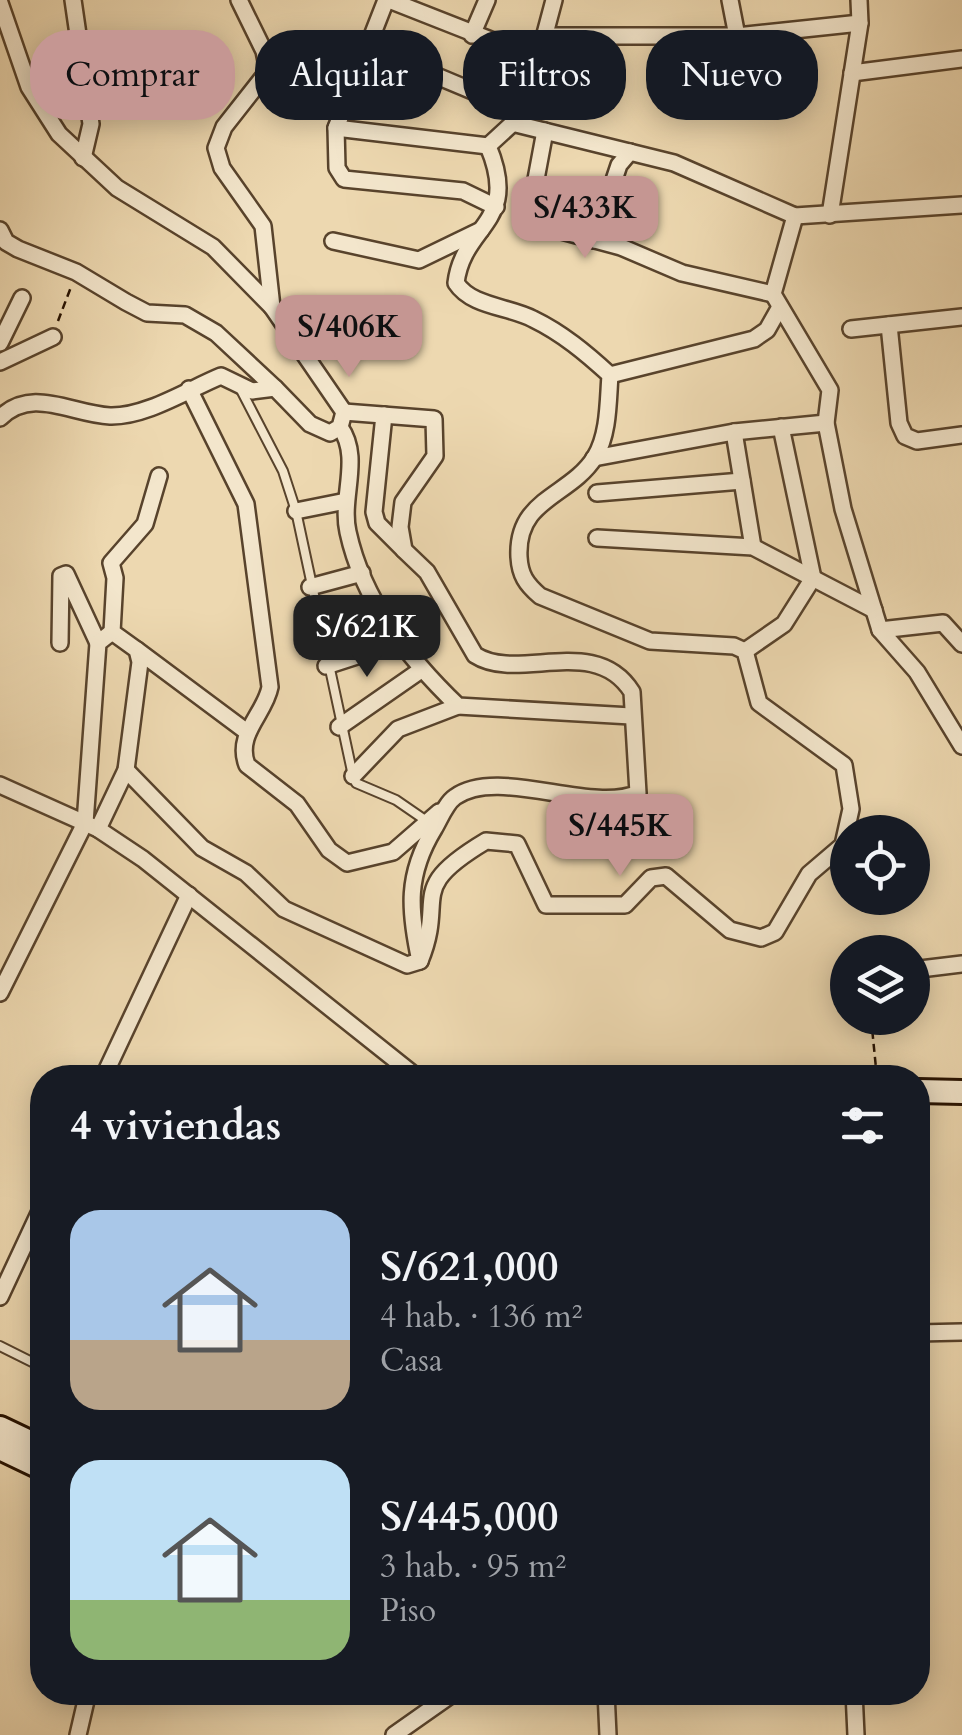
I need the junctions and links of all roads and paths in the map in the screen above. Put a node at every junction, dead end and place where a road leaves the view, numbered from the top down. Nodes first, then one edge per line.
1 (73, 0) edge
2 (239, 0) edge
3 (388, 0) edge
4 (487, 0) edge
5 (554, 0) edge
6 (730, 0) edge
7 (859, 0) edge
8 (0, 2) edge
9 (860, 23) junction
10 (373, 30) edge
11 (474, 30) edge
12 (546, 30) edge
13 (736, 30) edge
14 (794, 30) edge
15 (463, 31) edge
16 (962, 59) edge
17 (852, 73) junction
18 (339, 120) edge
19 (519, 120) edge
20 (525, 120) edge
21 (336, 128) junction
22 (545, 131) junction
23 (488, 146) junction
24 (630, 152) junction
25 (83, 158) junction
26 (962, 205) edge
27 (496, 206) junction
28 (830, 215) junction
29 (795, 216) junction
30 (485, 228) junction
31 (594, 240) junction
32 (2, 241) edge
33 (333, 242) dead end
34 (76, 272) junction
35 (22, 298) dead end
36 (776, 300) junction
37 (272, 306) junction
38 (962, 317) edge
39 (889, 325) junction
40 (852, 330) dead end
41 (53, 337) joint
42 (0, 343) edge
43 (0, 362) edge
44 (610, 374) junction
45 (237, 382) junction
46 (275, 388) junction
47 (189, 390) junction
48 (384, 415) junction
49 (0, 418) edge
50 (342, 420) junction
51 (826, 422) junction
52 (781, 426) junction
53 (734, 432) junction
54 (962, 435) edge
55 (594, 458) junction
56 (159, 476) dead end
57 (742, 481) junction
58 (597, 493) dead end
59 (346, 501) junction
60 (296, 511) junction
61 (597, 538) dead end
62 (753, 547) junction
63 (404, 550) junction
64 (362, 573) junction
65 (813, 578) junction
66 (310, 586) junction
67 (874, 610) junction
68 (880, 630) junction
69 (112, 632) junction
70 (400, 642) junction
71 (60, 643) dead end
72 (98, 643) junction
73 (962, 644) edge
74 (137, 650) junction
75 (745, 650) junction
76 (326, 666) junction
77 (420, 670) junction
78 (458, 706) junction
79 (631, 716) junction
80 (339, 727) junction
81 (247, 732) junction
82 (962, 746) edge
83 (126, 770) junction
84 (353, 776) junction
85 (0, 785) edge
86 (452, 798) junction
87 (428, 822) junction
88 (91, 826) junction
89 (190, 894) junction
90 (420, 961) junction
91 (962, 964) edge
92 (930, 968) edge
93 (0, 993) edge
94 (873, 1035) edge
95 (392, 1062) junction
96 (109, 1065) edge
97 (390, 1065) edge
98 (397, 1065) edge
99 (876, 1065) edge
100 (930, 1091) edge
101 (962, 1092) edge
102 (30, 1233) edge
103 (0, 1297) edge
104 (962, 1332) edge
105 (930, 1333) edge
106 (0, 1346) edge
107 (30, 1360) edge
108 (0, 1428) edge
109 (30, 1442) edge
110 (0, 1448) edge
111 (30, 1462) edge
112 (85, 1705) edge
113 (437, 1705) edge
114 (607, 1705) edge
115 (855, 1705) edge
116 (78, 1735) edge
117 (394, 1735) edge
118 (608, 1735) edge
119 (856, 1735) edge

1 - 25 street
2 - 37 street
3 - 10 street
3 - 15 street
4 - 11 street
5 - 12 street
6 - 13 street
7 - 9 street
8 - 25 street
9 - 14 street
9 - 17 street
16 - 17 street
17 - 28 street
18 - 21 street
19 - 23 street
20 - 22 street
21 - 23 street
21 - 27 street
22 - 24 street
22 - 31 street
23 - 27 street
24 - 29 street
24 - 31 street
25 - 37 street
26 - 28 street
27 - 30 street
28 - 29 street
29 - 36 street
30 - 33 street
30 - 44 street
31 - 36 street
32 - 34 street
34 - 41 path
34 - 46 street
35 - 42 street
36 - 44 street
36 - 51 street
37 - 50 street
38 - 39 street
39 - 40 street
39 - 54 street
41 - 43 street
44 - 55 street
45 - 46 street
45 - 47 street
45 - 60 lane
46 - 50 street
47 - 49 street
47 - 81 street
48 - 50 street
48 - 63 street
48 - 63 street
50 - 59 street
51 - 52 street
51 - 67 street
52 - 53 street
52 - 65 street
53 - 55 street
53 - 57 street
55 - 75 street
56 - 69 street
57 - 58 street
57 - 62 street
59 - 60 street
59 - 64 street
60 - 66 lane
61 - 62 street
62 - 65 street
63 - 79 street
64 - 66 street
64 - 70 street
65 - 67 street
65 - 75 street
66 - 76 lane
67 - 68 street
68 - 73 street
68 - 82 street
69 - 72 street
69 - 74 street
70 - 76 street
70 - 77 street
71 - 72 street
72 - 88 street
74 - 81 street
74 - 83 street
75 - 90 street
76 - 80 lane
77 - 78 street
77 - 80 street
78 - 79 street
78 - 84 street
79 - 86 street
80 - 84 lane
81 - 87 street
83 - 88 street
83 - 90 street
84 - 87 lane
85 - 88 street
86 - 87 street
86 - 90 street
88 - 89 street
88 - 93 street
89 - 95 street
89 - 96 street
91 - 92 street
94 - 99 path
95 - 97 street
95 - 98 street
100 - 101 street
102 - 103 street
104 - 105 street
106 - 107 lane
108 - 109 street
110 - 111 street
112 - 116 street
113 - 117 street
114 - 118 street
115 - 119 street

